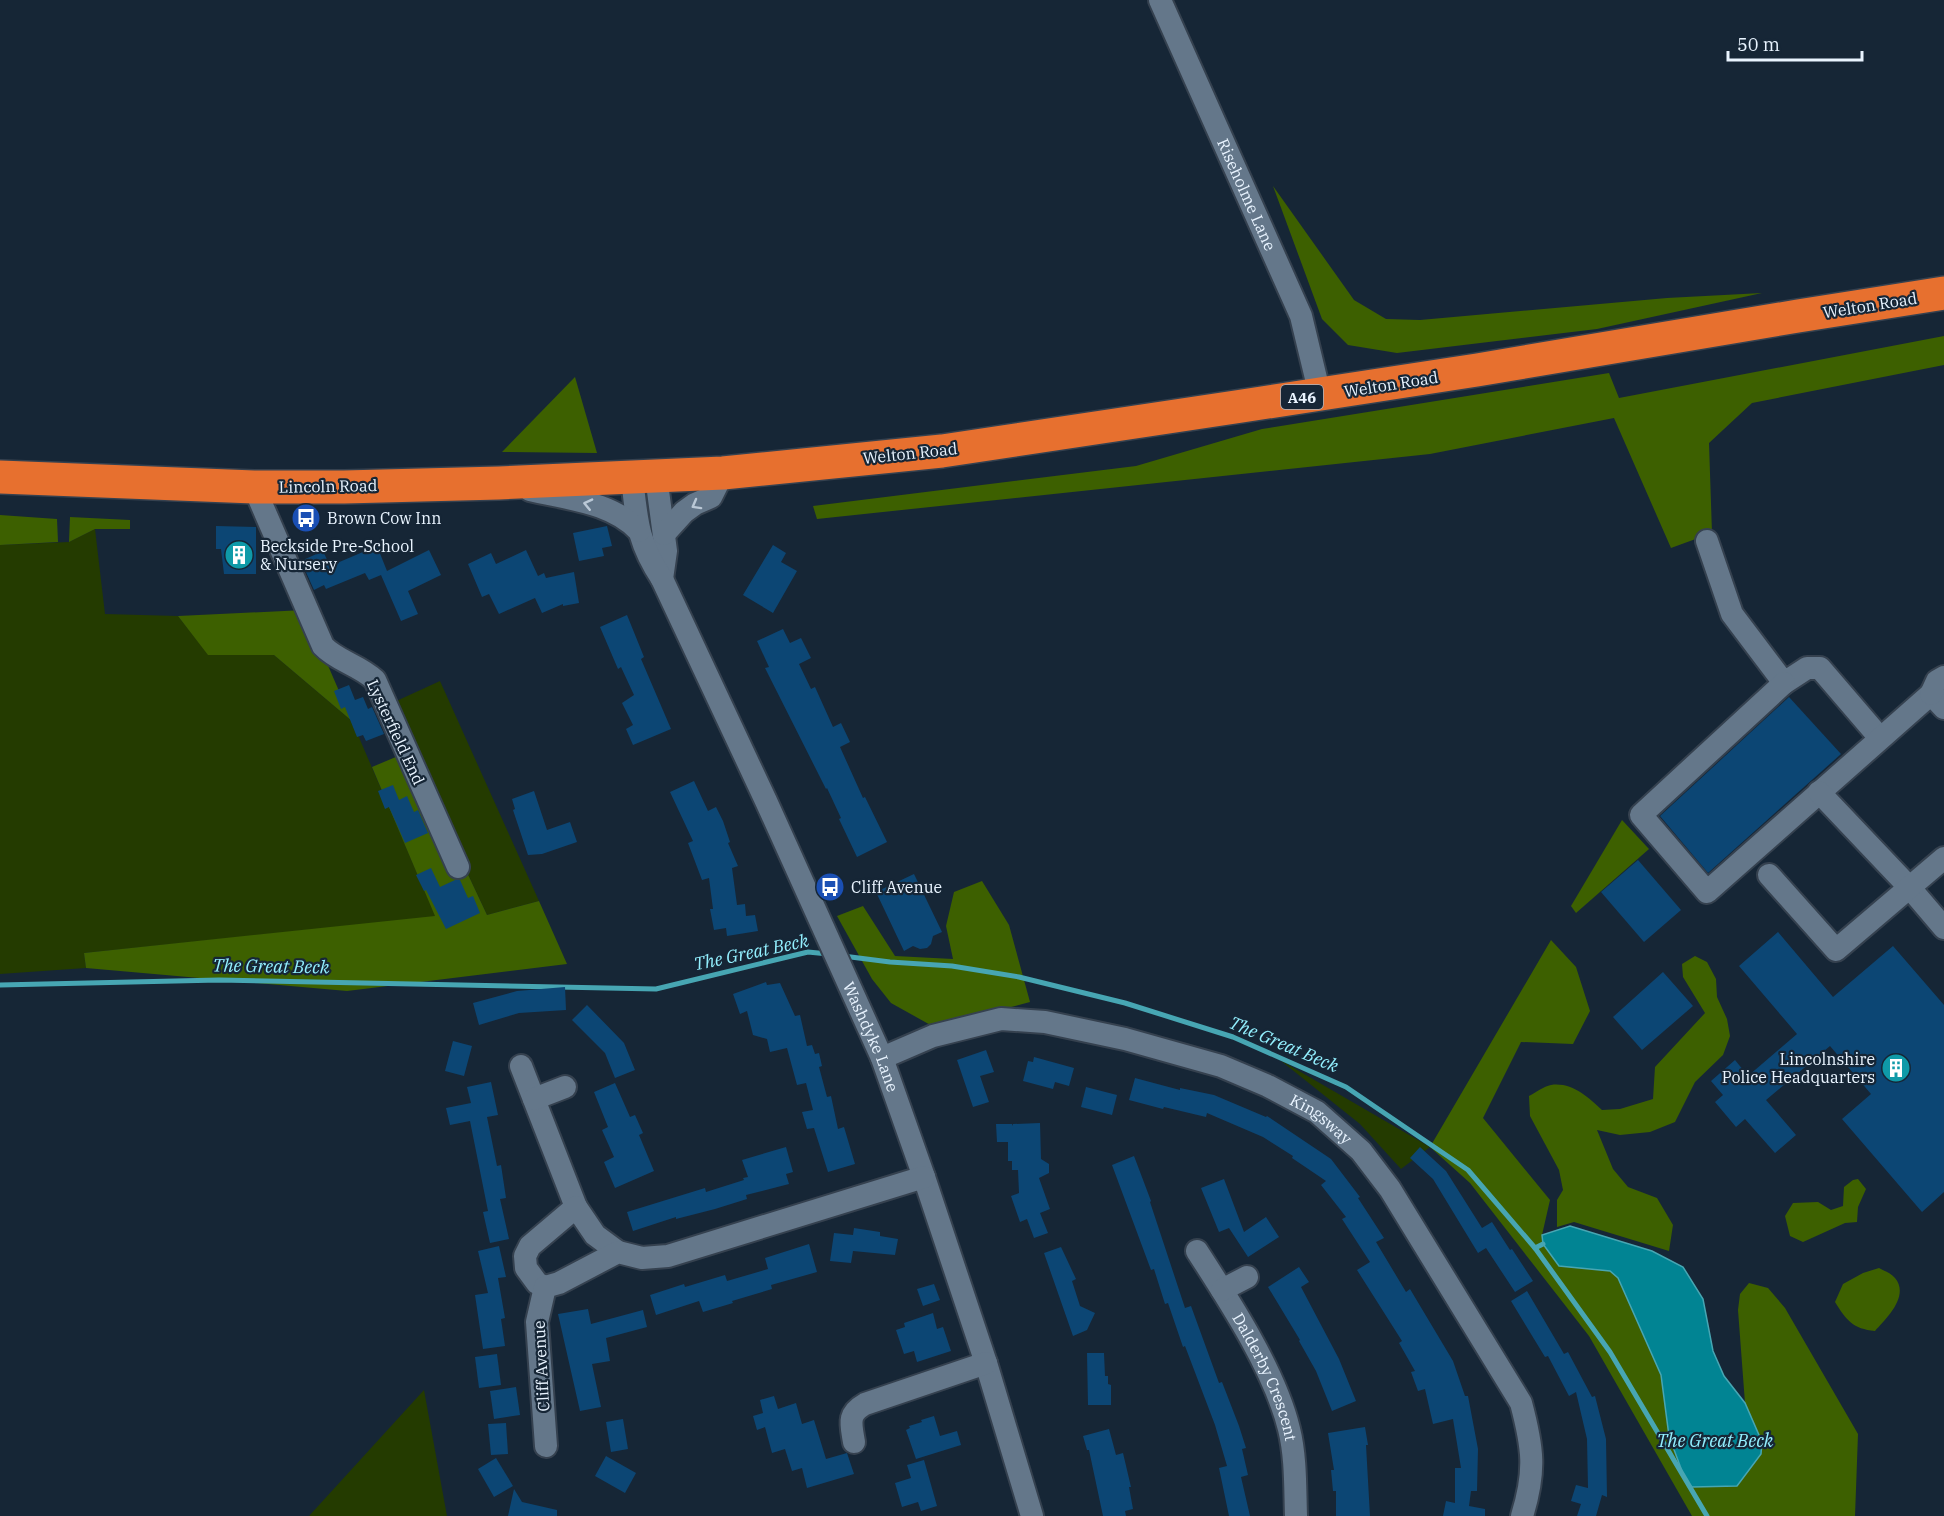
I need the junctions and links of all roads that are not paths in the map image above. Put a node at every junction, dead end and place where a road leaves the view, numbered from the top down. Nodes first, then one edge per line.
1 (1160, 0) edge
2 (1944, 293) edge
3 (1320, 395) junction
4 (723, 473) junction
5 (0, 477) edge
6 (644, 477) junction
7 (499, 483) junction
8 (254, 487) junction
9 (639, 531) junction
10 (664, 534) junction
11 (1707, 541) dead end
12 (662, 579) junction
13 (1784, 683) junction
14 (1940, 693) edge
15 (1880, 738) junction
16 (1819, 792) junction
17 (1944, 858) edge
18 (458, 867) dead end
19 (1769, 875) dead end
20 (1910, 888) junction
21 (1944, 928) edge
22 (882, 1058) junction
23 (521, 1066) dead end
24 (565, 1087) dead end
25 (534, 1099) junction
26 (924, 1177) junction
27 (576, 1207) junction
28 (1197, 1251) dead end
29 (618, 1252) junction
30 (1247, 1276) dead end
31 (544, 1287) junction
32 (1222, 1290) junction
33 (986, 1363) junction
34 (854, 1442) dead end
35 (546, 1446) dead end
36 (1032, 1516) edge
37 (1296, 1516) edge
38 (1522, 1516) edge

1 - 3 street, Riseholme Lane
2 - 3 highway, Welton Road / A46
3 - 4 highway, Welton Road / A46
4 - 6 highway, Welton Road / A46
4 -> 10 street
5 - 8 highway, Lincoln Road / A46
6 - 7 highway, Lincoln Road / A46
6 - 9 street, Washdyke Lane
6 - 10 street
7 - 8 highway, Lincoln Road / A46
9 -> 7 street
8 - 18 street, Lysterfield End
9 - 12 street, Washdyke Lane
10 - 12 street
11 - 13 street
12 - 22 street, Washdyke Lane
13 - 15 street
13 - 16 street
14 - 15 street
15 - 16 street
16 - 20 street
17 - 20 street
19 - 20 street
20 - 21 street
22 - 26 street, Washdyke Lane
22 - 38 street, Kingsway
23 - 25 street
24 - 25 street
25 - 27 street
26 - 29 street
26 - 33 street, Washdyke Lane
27 - 29 street
27 - 31 street
28 - 32 street, Dalderby Crescent
29 - 31 street
30 - 32 street
31 - 35 street, Cliff Avenue
32 - 37 street, Dalderby Crescent
33 - 34 street
33 - 36 street, Washdyke Lane

